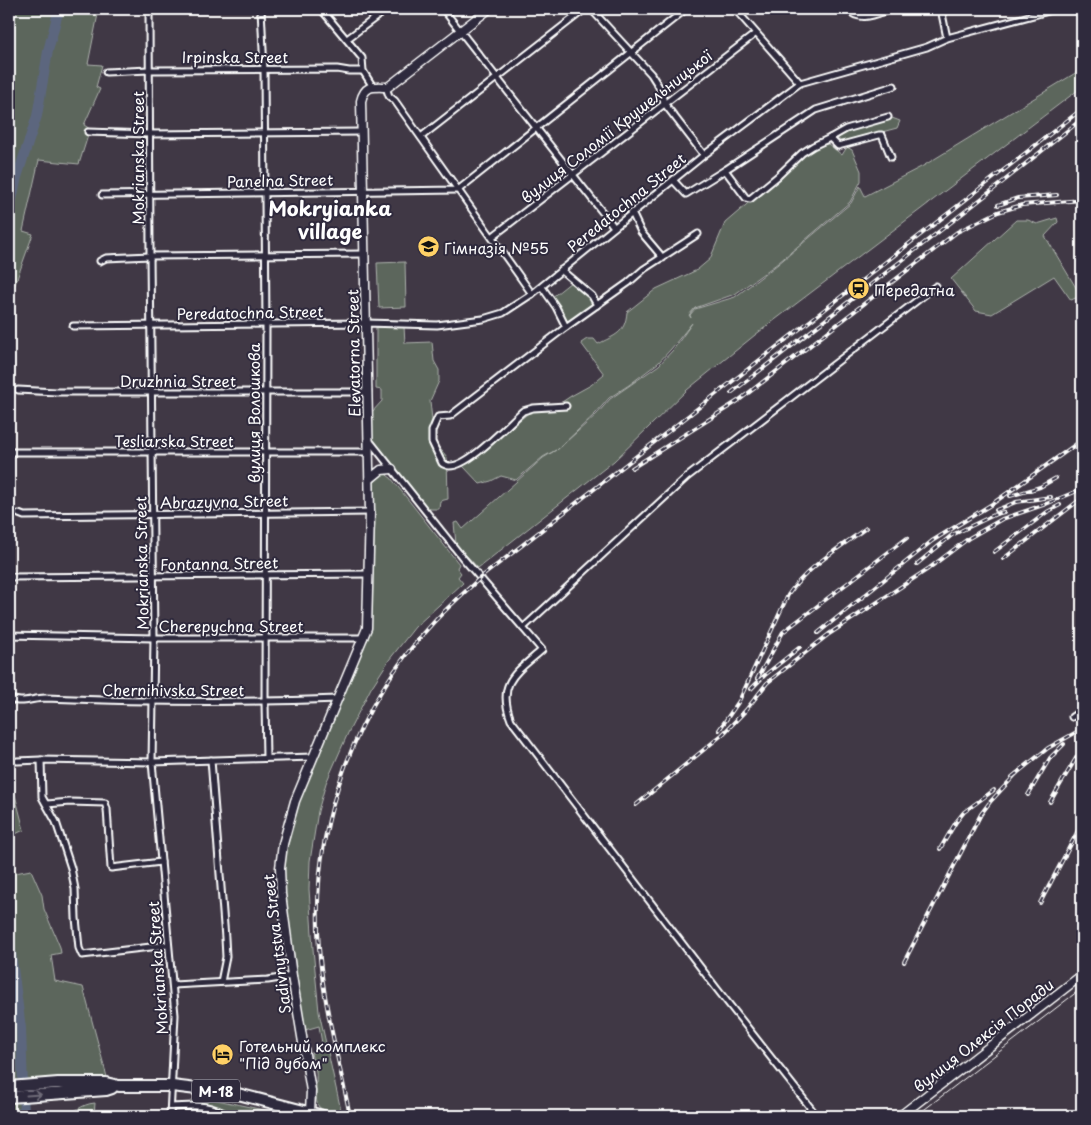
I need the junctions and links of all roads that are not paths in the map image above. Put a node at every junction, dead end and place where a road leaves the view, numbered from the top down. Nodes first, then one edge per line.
1 (149, 9) edge
2 (262, 9) edge
3 (321, 9) edge
4 (388, 9) edge
5 (444, 9) edge
6 (489, 9) edge
7 (585, 9) edge
8 (591, 9) edge
9 (686, 9) edge
10 (735, 9) edge
11 (847, 9) edge
12 (891, 9) edge
13 (941, 9) edge
14 (1056, 9) edge
15 (460, 32) junction
16 (755, 34) junction
17 (948, 38) junction
18 (347, 39) junction
19 (630, 52) junction
20 (149, 70) junction
21 (264, 70) junction
22 (363, 70) junction
23 (106, 72) dead end
24 (497, 78) junction
25 (800, 83) junction
26 (894, 86) dead end
27 (373, 87) junction
28 (386, 87) junction
29 (664, 103) junction
30 (888, 117) dead end
31 (535, 127) junction
32 (88, 132) dead end
33 (263, 132) junction
34 (362, 132) junction
35 (149, 134) junction
36 (421, 137) junction
37 (830, 138) junction
38 (704, 155) junction
39 (890, 157) dead end
40 (725, 170) junction
41 (573, 174) junction
42 (673, 180) junction
43 (458, 190) junction
44 (364, 191) junction
45 (150, 194) junction
46 (264, 194) junction
47 (102, 195) dead end
48 (632, 213) junction
49 (614, 227) junction
50 (698, 234) dead end
51 (492, 237) junction
52 (365, 254) junction
53 (150, 256) junction
54 (264, 256) junction
55 (662, 258) junction
56 (100, 261) dead end
57 (561, 270) junction
58 (542, 286) junction
59 (936, 286) dead end
60 (532, 294) junction
61 (597, 305) junction
62 (366, 324) junction
63 (266, 325) junction
64 (73, 326) dead end
65 (150, 326) junction
66 (566, 327) junction
67 (18, 390) dead end
68 (265, 392) junction
69 (368, 392) junction
70 (152, 393) junction
71 (566, 406) dead end
72 (369, 440) junction
73 (9, 452) edge
74 (265, 452) junction
75 (369, 452) junction
76 (152, 453) junction
77 (392, 469) junction
78 (370, 479) junction
79 (370, 512) junction
80 (19, 514) dead end
81 (265, 514) junction
82 (153, 515) junction
83 (369, 574) junction
84 (265, 575) junction
85 (154, 576) junction
86 (9, 577) edge
87 (523, 628) junction
88 (9, 635) edge
89 (154, 638) junction
90 (266, 638) junction
91 (364, 638) junction
92 (9, 698) edge
93 (338, 699) junction
94 (153, 702) junction
95 (265, 702) junction
96 (1082, 710) edge
97 (1072, 717) dead end
98 (312, 757) junction
99 (266, 758) junction
100 (41, 760) junction
101 (211, 760) junction
102 (17, 761) dead end
103 (152, 762) junction
104 (47, 804) junction
105 (161, 862) junction
106 (168, 944) junction
107 (1082, 975) edge
108 (292, 976) junction
109 (221, 982) junction
110 (172, 985) junction
111 (172, 1086) junction
112 (9, 1087) edge
113 (58, 1088) junction
114 (9, 1097) edge
115 (170, 1107) junction
116 (310, 1112) junction
117 (170, 1116) edge
118 (230, 1116) edge
119 (323, 1116) edge
120 (817, 1116) edge
121 (900, 1116) edge

1 - 20 street, Mokrianska Street
2 - 21 street, вулиця Волошкова
3 - 18 street
4 - 18 street
5 - 15 street
6 - 15 street
7 - 24 street
8 - 19 street
9 - 19 street
10 - 16 street
11 - 12 street
13 - 17 street
14 - 17 street, Peredatochna Street
15 - 24 street
15 - 28 street
16 - 25 street
16 - 29 street, вулиця Соломії Крушельницької
17 - 25 street, Peredatochna Street
18 - 22 street
19 - 29 street
19 - 31 street
20 - 21 street, Irpinska Street
20 - 23 street, Irpinska Street
20 - 35 street, Mokrianska Street
21 - 22 street, Irpinska Street
21 - 33 street, вулиця Волошкова
22 - 27 street
24 - 31 street
24 - 36 street
25 - 38 street, Peredatochna Street
26 - 40 street
27 - 28 street
27 - 34 street, Elevatorna Street
28 - 36 street
29 - 38 street
29 - 41 street, вулиця Соломії Крушельницької
30 - 37 street
31 - 41 street
31 - 43 street
32 - 35 street
33 - 34 street
33 - 35 street
33 - 46 street, вулиця Волошкова
34 - 44 street, Elevatorna Street
35 - 45 street, Mokrianska Street
36 - 43 street
37 - 39 street
37 - 40 street
38 - 42 street, Peredatochna Street
40 - 42 street
41 - 49 street
41 - 51 street, вулиця Соломії Крушельницької
42 - 48 street, Peredatochna Street
43 - 44 street, Panelna Street
43 - 51 street
44 - 46 street, Panelna Street
44 - 52 street, Elevatorna Street
45 - 46 street, Panelna Street
45 - 47 street, Panelna Street
45 - 53 street, Mokrianska Street
46 - 54 street, вулиця Волошкова
48 - 49 street, Peredatochna Street
48 - 55 street
49 - 57 street, Peredatochna Street
50 - 55 street
51 - 60 street
52 - 54 street
52 - 62 street, Elevatorna Street
53 - 54 street
53 - 56 street
53 - 65 street, Mokrianska Street
54 - 63 street, вулиця Волошкова
55 - 61 street
57 - 58 street, Peredatochna Street
57 - 61 street
58 - 60 street, Peredatochna Street
58 - 66 street
59 - 87 street
60 - 62 street, Peredatochna Street
61 - 66 street
62 - 63 street, Peredatochna Street
62 - 69 street, Elevatorna Street
63 - 65 street, Peredatochna Street
63 - 68 street, вулиця Волошкова
64 - 65 street, Peredatochna Street
65 - 70 street, Mokrianska Street
66 - 71 street
67 - 70 street, Druzhnia Street
68 - 69 street, Druzhnia Street
68 - 70 street, Druzhnia Street
68 - 74 street, вулиця Волошкова
69 - 72 street, Elevatorna Street
70 - 76 street, Mokrianska Street
72 - 75 street, Elevatorna Street
72 - 77 street
73 - 76 street, Tesliarska Street
74 - 75 street, Tesliarska Street
74 - 76 street, Tesliarska Street
74 - 81 street, вулиця Волошкова
75 - 78 street, Elevatorna Street
76 - 82 street, Mokrianska Street
77 - 78 street
77 - 87 street
78 - 79 street, Elevatorna Street
79 - 81 street, Abrazyvna Street
79 - 83 street, Elevatorna Street
80 - 82 street, Abrazyvna Street
81 - 82 street, Abrazyvna Street
81 - 84 street, вулиця Волошкова
82 - 85 street, Mokrianska Street
83 - 84 street, Fontanna Street
83 - 91 street, Elevatorna Street
84 - 85 street, Fontanna Street
84 - 90 street, вулиця Волошкова
85 - 86 street, Fontanna Street
85 - 89 street, Mokrianska Street
87 - 120 street
88 - 89 street, Cherepychna Street
89 - 90 street, Cherepychna Street
89 - 94 street, Mokrianska Street
90 - 91 street, Cherepychna Street
90 - 95 street, вулиця Волошкова
91 - 93 street, Sadivnytstva Street
92 - 94 street, Chernihivska Street
93 - 95 street, Chernihivska Street
93 - 98 street, Sadivnytstva Street
94 - 95 street, Chernihivska Street
94 - 103 street, Mokrianska Street
95 - 99 street, вулиця Волошкова
96 - 97 street
98 - 99 street
98 - 108 street, Sadivnytstva Street
99 - 101 street
100 - 102 street
100 - 103 street
100 - 104 street
101 - 103 street
101 - 109 street
103 - 105 street, Mokrianska Street
104 - 105 street
104 - 106 street
105 - 106 street, Mokrianska Street
106 - 110 street, Mokrianska Street
107 - 121 street, вулиця Олексія Поради
108 - 109 street
108 - 116 street, Sadivnytstva Street
109 - 110 street
110 - 111 street, Mokrianska Street
111 - 113 highway, М-18
111 - 115 street, Mokrianska Street
111 - 116 highway, М-18
112 - 113 highway, М-18
114 -> 113 highway, М-18
115 - 117 street, Mokrianska Street
115 - 118 street
116 - 119 highway, М-18

